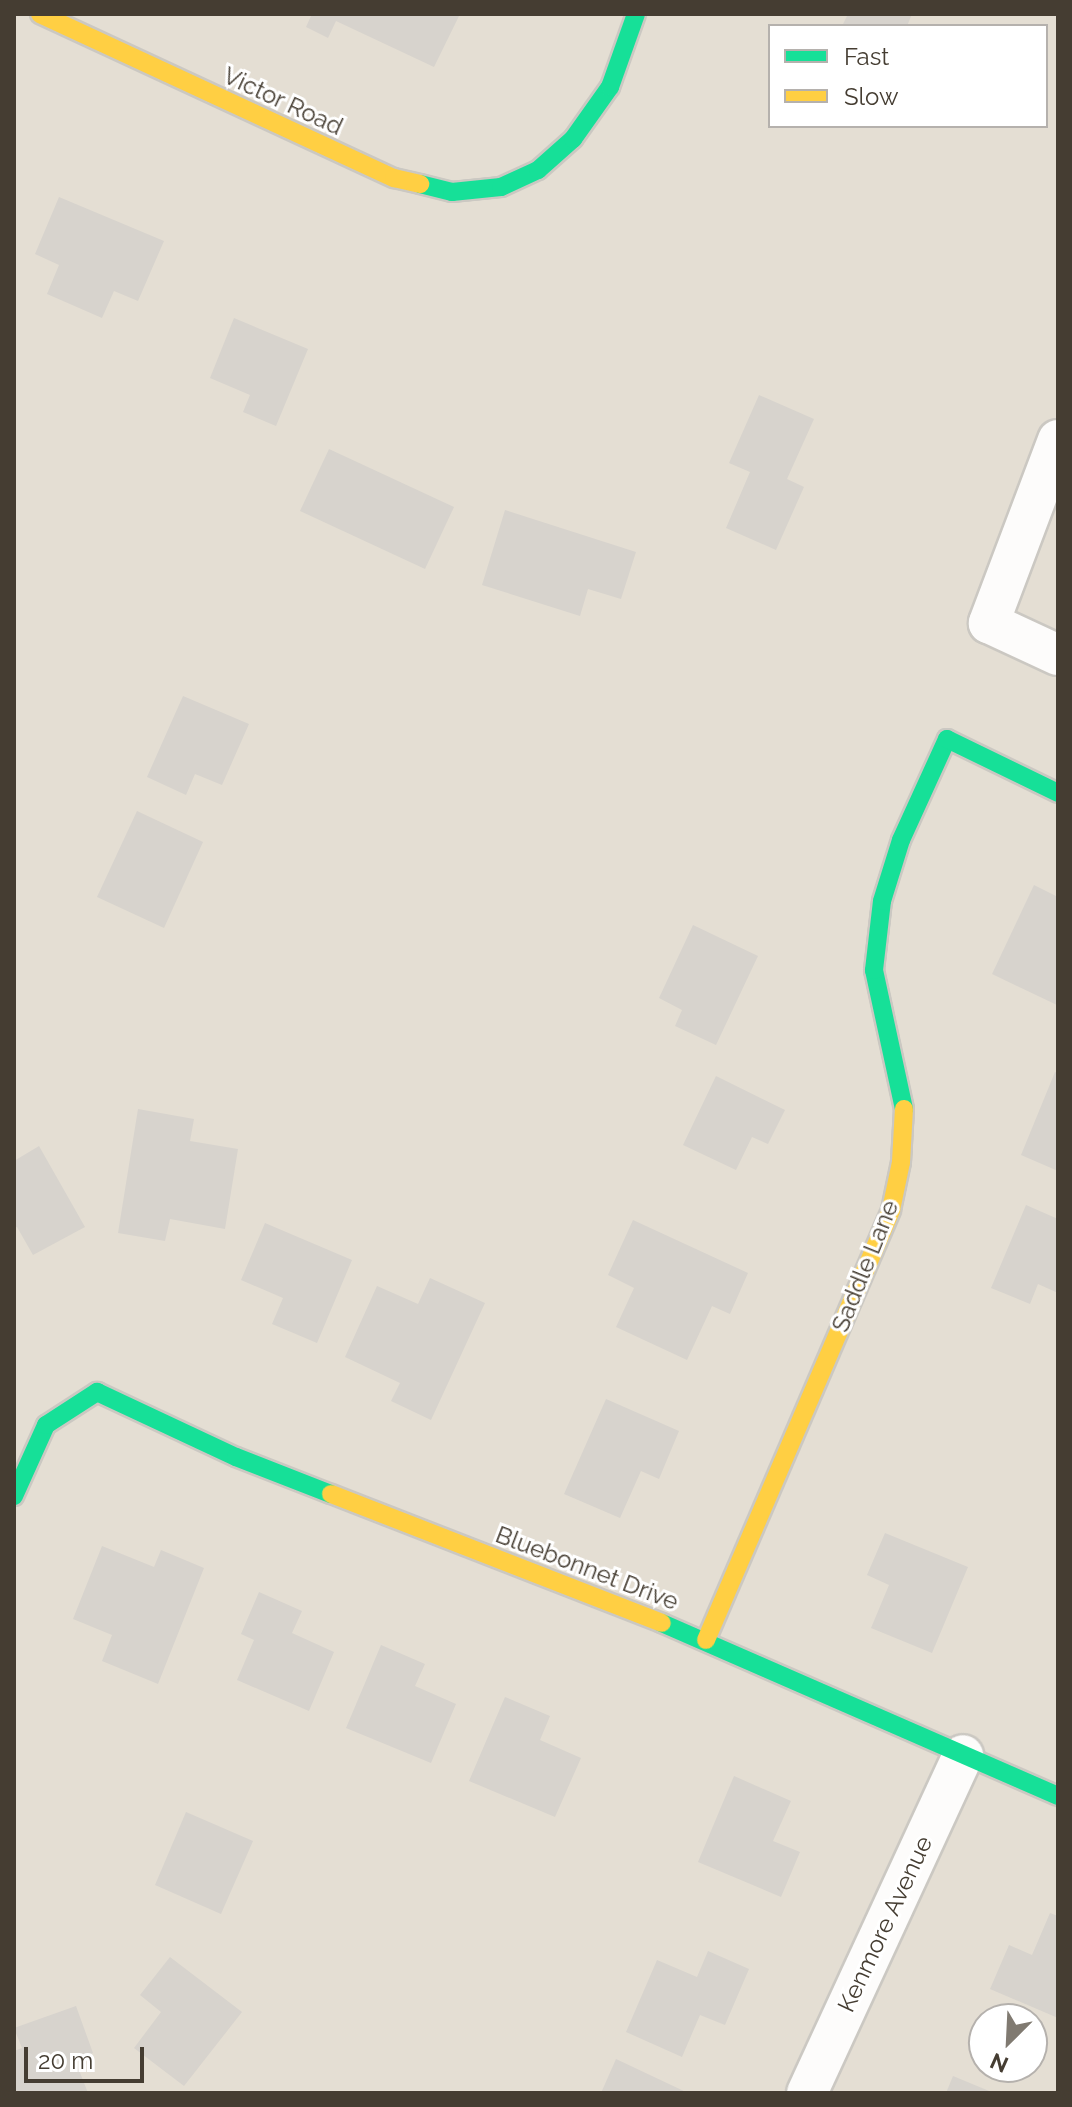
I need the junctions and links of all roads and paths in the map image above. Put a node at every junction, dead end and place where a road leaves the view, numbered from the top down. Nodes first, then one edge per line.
1 (40, 14) edge
2 (636, 14) edge
3 (1058, 440) edge
4 (1058, 655) edge
5 (1058, 793) edge
6 (14, 1496) edge
7 (706, 1640) junction
8 (963, 1755) junction
9 (1058, 1796) edge
10 (807, 2093) edge

1 - 2 street, Victor Road
3 - 4 street
5 - 7 street, Saddle Lane
6 - 7 street, Bluebonnet Drive
7 - 8 street, Bluebonnet Drive
8 - 9 street, Bluebonnet Drive
8 - 10 street, Kenmore Avenue

